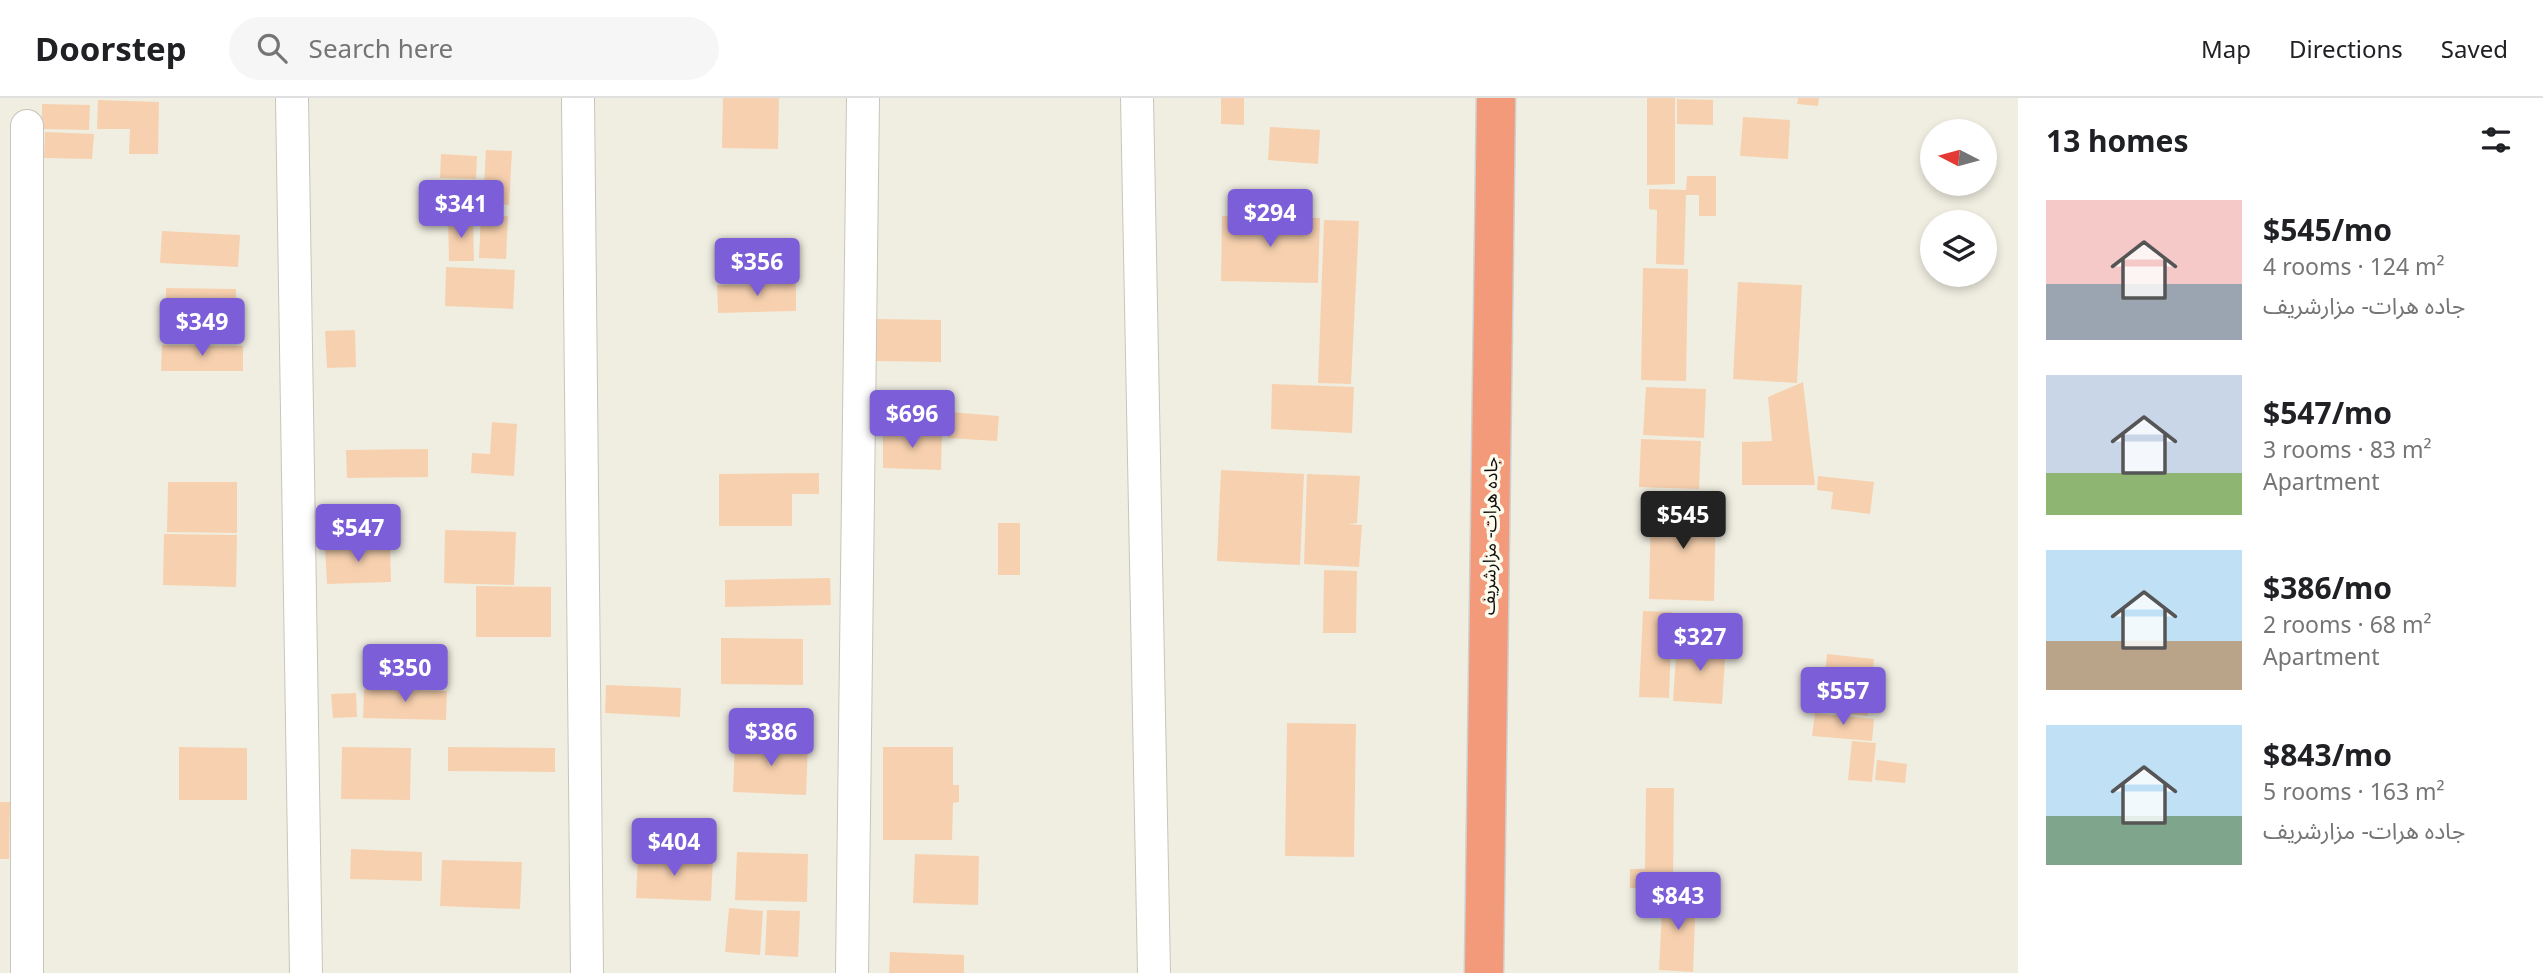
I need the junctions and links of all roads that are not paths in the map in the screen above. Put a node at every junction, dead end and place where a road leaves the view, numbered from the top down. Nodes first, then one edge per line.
1 (292, 98) edge
2 (578, 98) edge
3 (863, 98) edge
4 (1137, 98) edge
5 (1496, 98) edge
6 (27, 126) dead end
7 (14, 780) edge
8 (27, 973) edge
9 (306, 973) edge
10 (587, 973) edge
11 (852, 973) edge
12 (1154, 973) edge
13 (1484, 973) edge

1 - 9 street
2 - 10 street
3 - 11 street
4 - 12 street
5 - 13 highway, جاده هرات- مزارشریف
6 - 7 street
7 - 8 street

